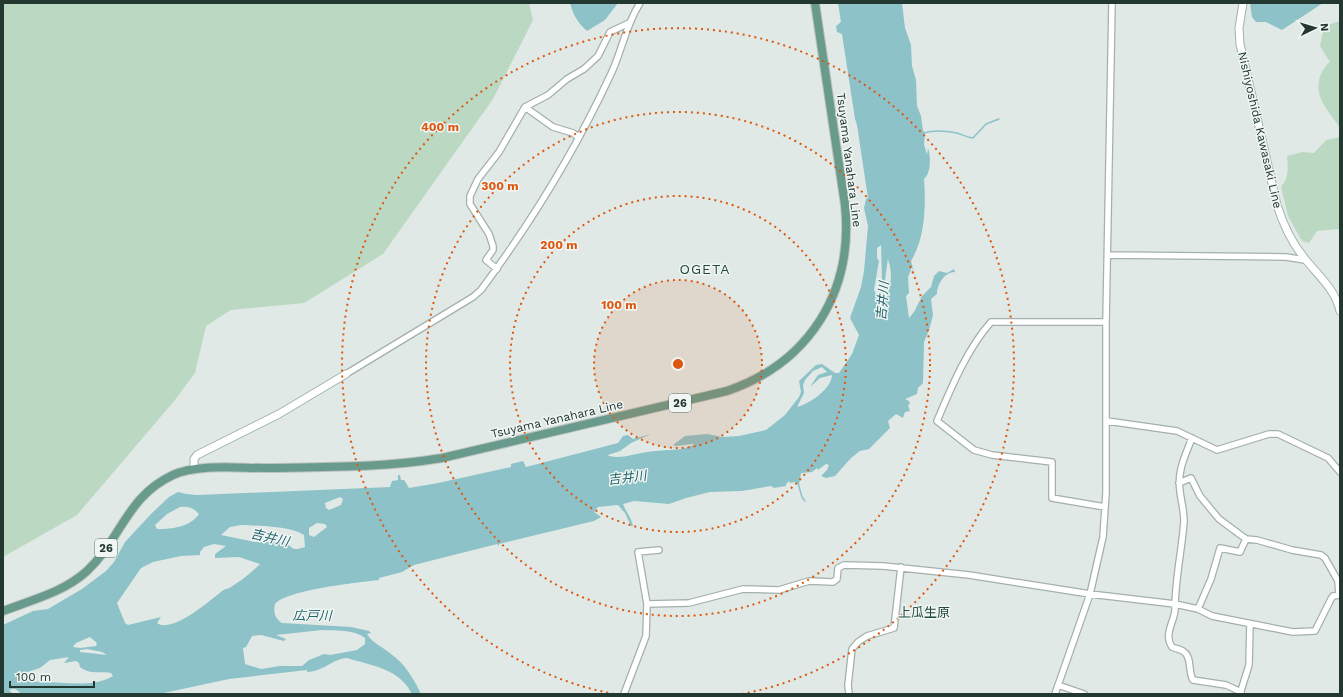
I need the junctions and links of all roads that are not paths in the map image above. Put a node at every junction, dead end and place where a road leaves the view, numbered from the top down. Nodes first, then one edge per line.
1 (640, 3) edge
2 (815, 3) edge
3 (1112, 3) edge
4 (1243, 3) edge
5 (629, 23) junction
6 (525, 107) junction
7 (578, 137) junction
8 (1108, 255) junction
9 (1305, 260) junction
10 (497, 269) junction
11 (1340, 311) edge
12 (1106, 322) junction
13 (346, 374) joint
14 (1106, 421) junction
15 (1192, 438) junction
16 (194, 470) junction
17 (1340, 472) edge
18 (1179, 483) junction
19 (1106, 508) junction
20 (1246, 539) junction
21 (659, 550) dead end
22 (901, 568) junction
23 (1090, 594) junction
24 (1340, 595) edge
25 (646, 604) junction
26 (1175, 604) junction
27 (1198, 609) junction
28 (3, 611) edge
29 (1250, 624) junction
30 (1058, 685) junction
31 (1240, 693) edge
32 (624, 694) edge
33 (849, 694) edge
34 (1055, 694) edge
35 (1084, 694) edge

1 - 5 street
2 - 16 main road, Tsuyama Yanahara Line / 26
3 - 8 street
4 - 9 main road, Nishiyoshida Kawasaki Line
5 - 6 street
5 - 7 street
6 - 7 street
6 - 10 street
7 - 10 street
8 - 9 street
8 - 12 street
9 - 11 main road, Nishiyoshida Kawasaki Line
10 - 13 street
12 - 14 street
12 - 19 street
13 - 16 main road
14 - 15 street
14 - 19 street
15 - 17 street
15 - 18 street
16 - 28 main road, Tsuyama Yanahara Line / 26
18 - 20 street
18 - 26 street
19 - 23 street
20 - 24 street
20 - 27 street
21 - 25 street
22 - 23 street
22 - 25 street
22 - 33 street
23 - 26 street
23 - 30 street
24 - 29 street
25 - 32 street
26 - 27 street
26 - 31 street
27 - 29 street
29 - 31 street
30 - 34 street
30 - 35 street

